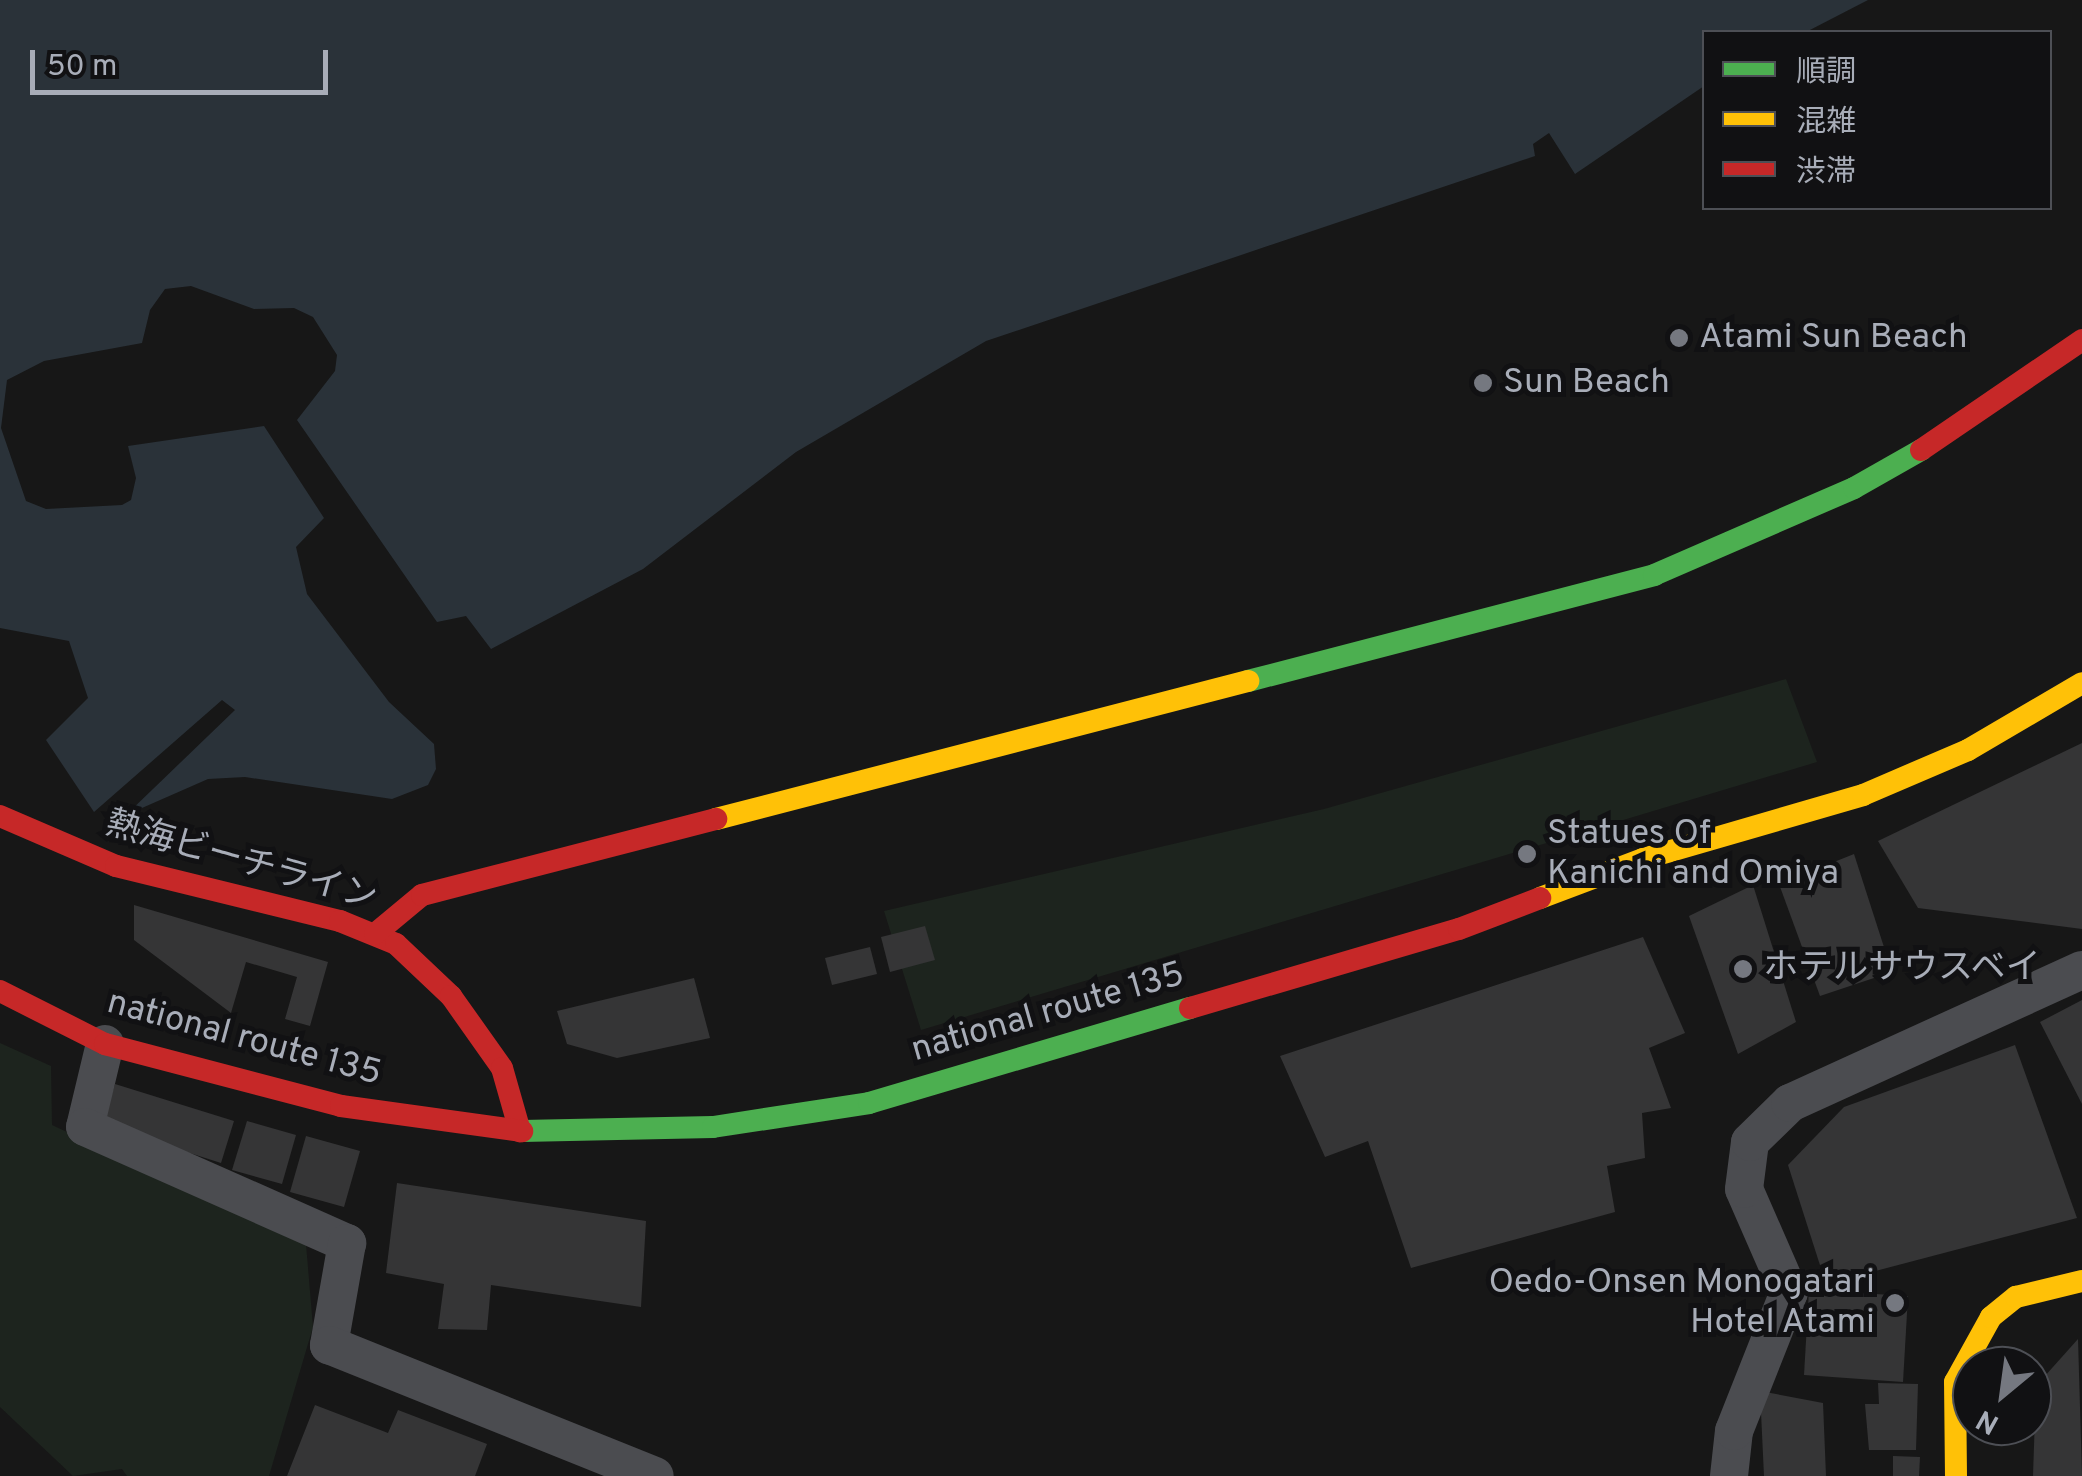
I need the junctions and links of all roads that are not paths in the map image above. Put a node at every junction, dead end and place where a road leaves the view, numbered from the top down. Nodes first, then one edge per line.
1 (2082, 340) edge
2 (2082, 683) edge
3 (0, 816) edge
4 (375, 934) junction
5 (2082, 970) edge
6 (0, 991) edge
7 (105, 1044) junction
8 (520, 1131) junction
9 (2082, 1281) edge
10 (655, 1476) edge
11 (1729, 1476) edge
12 (1956, 1476) edge

1 - 4 main road
2 - 8 main road, national route 135
3 - 4 main road, 熱海ビーチライン
4 - 8 main road, 熱海ビーチライン
5 - 11 street
6 - 7 main road, national route 135
7 - 8 main road, national route 135
7 - 10 street
9 - 12 main road

